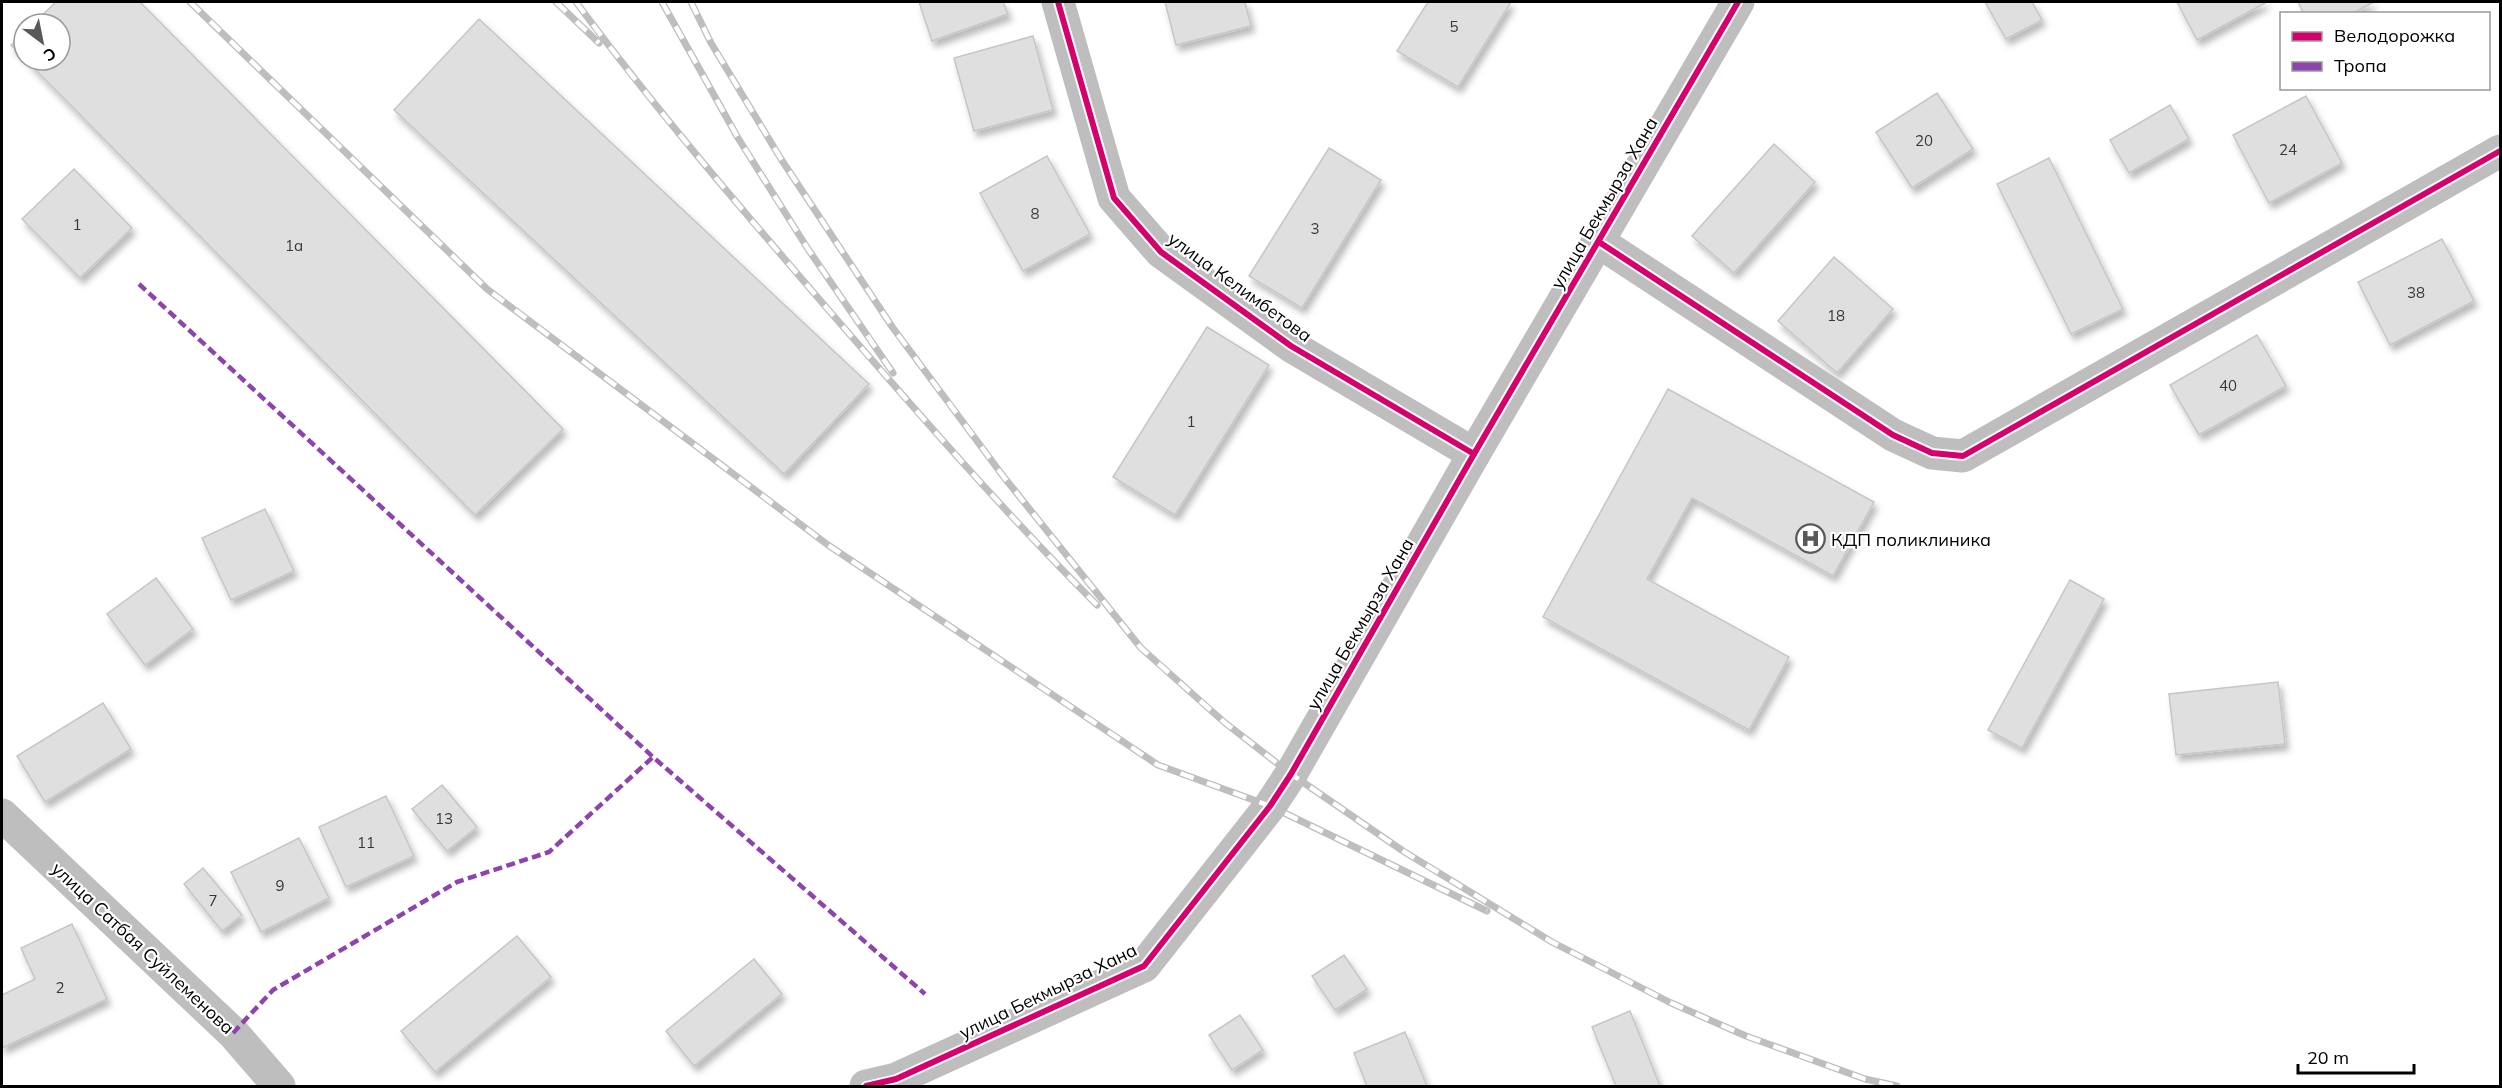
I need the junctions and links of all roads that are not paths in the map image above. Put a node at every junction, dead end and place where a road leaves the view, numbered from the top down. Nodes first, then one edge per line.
1 (1058, 2) edge
2 (1761, 2) edge
3 (1734, 9) edge
4 (2500, 151) edge
5 (1599, 243) junction
6 (1474, 454) junction
7 (2, 814) edge
8 (279, 1086) edge
9 (866, 1086) edge

1 - 6 street, улица Келимбетова
2 - 3 street
3 - 5 street, улица Бекмырза Хана
4 - 5 street
5 - 6 street, улица Бекмырза Хана
6 - 9 street, улица Бекмырза Хана
7 - 8 street, улица Сатбая Суйлеменова

